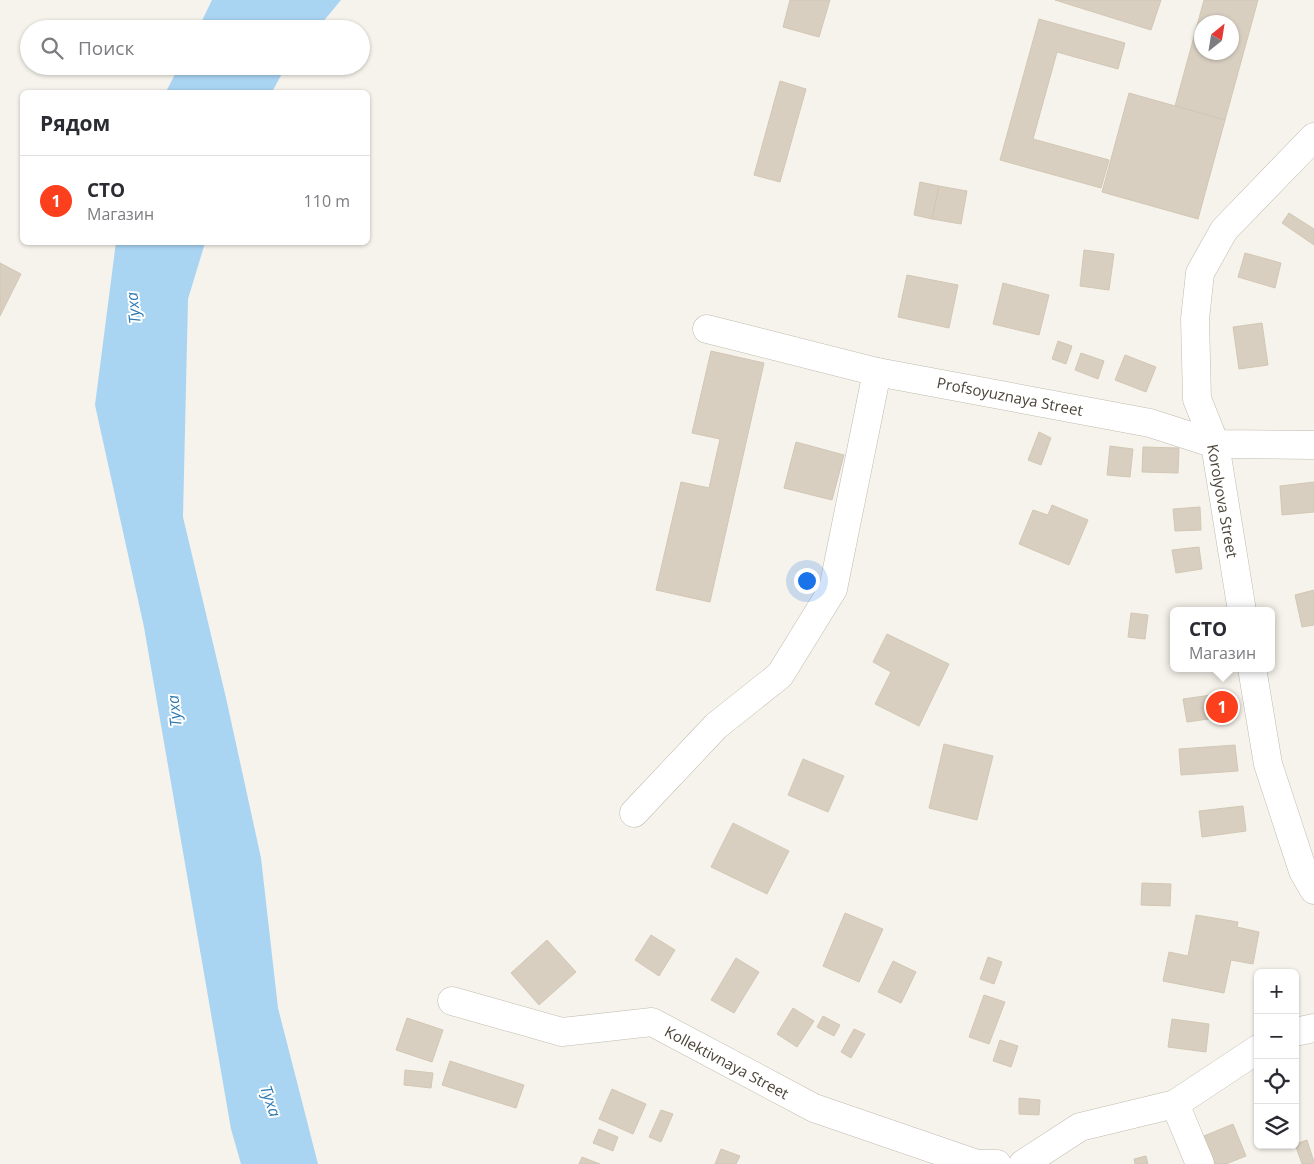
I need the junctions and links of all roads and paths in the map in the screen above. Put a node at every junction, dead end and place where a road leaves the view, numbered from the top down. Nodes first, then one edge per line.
1 (1314, 137) edge
2 (707, 329) dead end
3 (878, 372) junction
4 (1214, 444) junction
5 (1314, 445) edge
6 (1241, 607) edge
7 (1253, 672) edge
8 (634, 813) dead end
9 (1314, 890) edge
10 (452, 1001) dead end
11 (1314, 1028) edge
12 (1299, 1031) edge
13 (1254, 1052) edge
14 (1175, 1104) junction
15 (997, 1164) edge
16 (1023, 1164) edge
17 (1200, 1164) edge

1 - 4 street, Korolyova Street
2 - 3 street, Profsoyuznaya Street
3 - 4 street, Profsoyuznaya Street
3 - 8 street
4 - 5 street, Profsoyuznaya Street
4 - 6 street, Korolyova Street
7 - 9 street
10 - 15 street, Kollektivnaya Street
11 - 12 street
13 - 14 street
14 - 16 street
14 - 17 street

